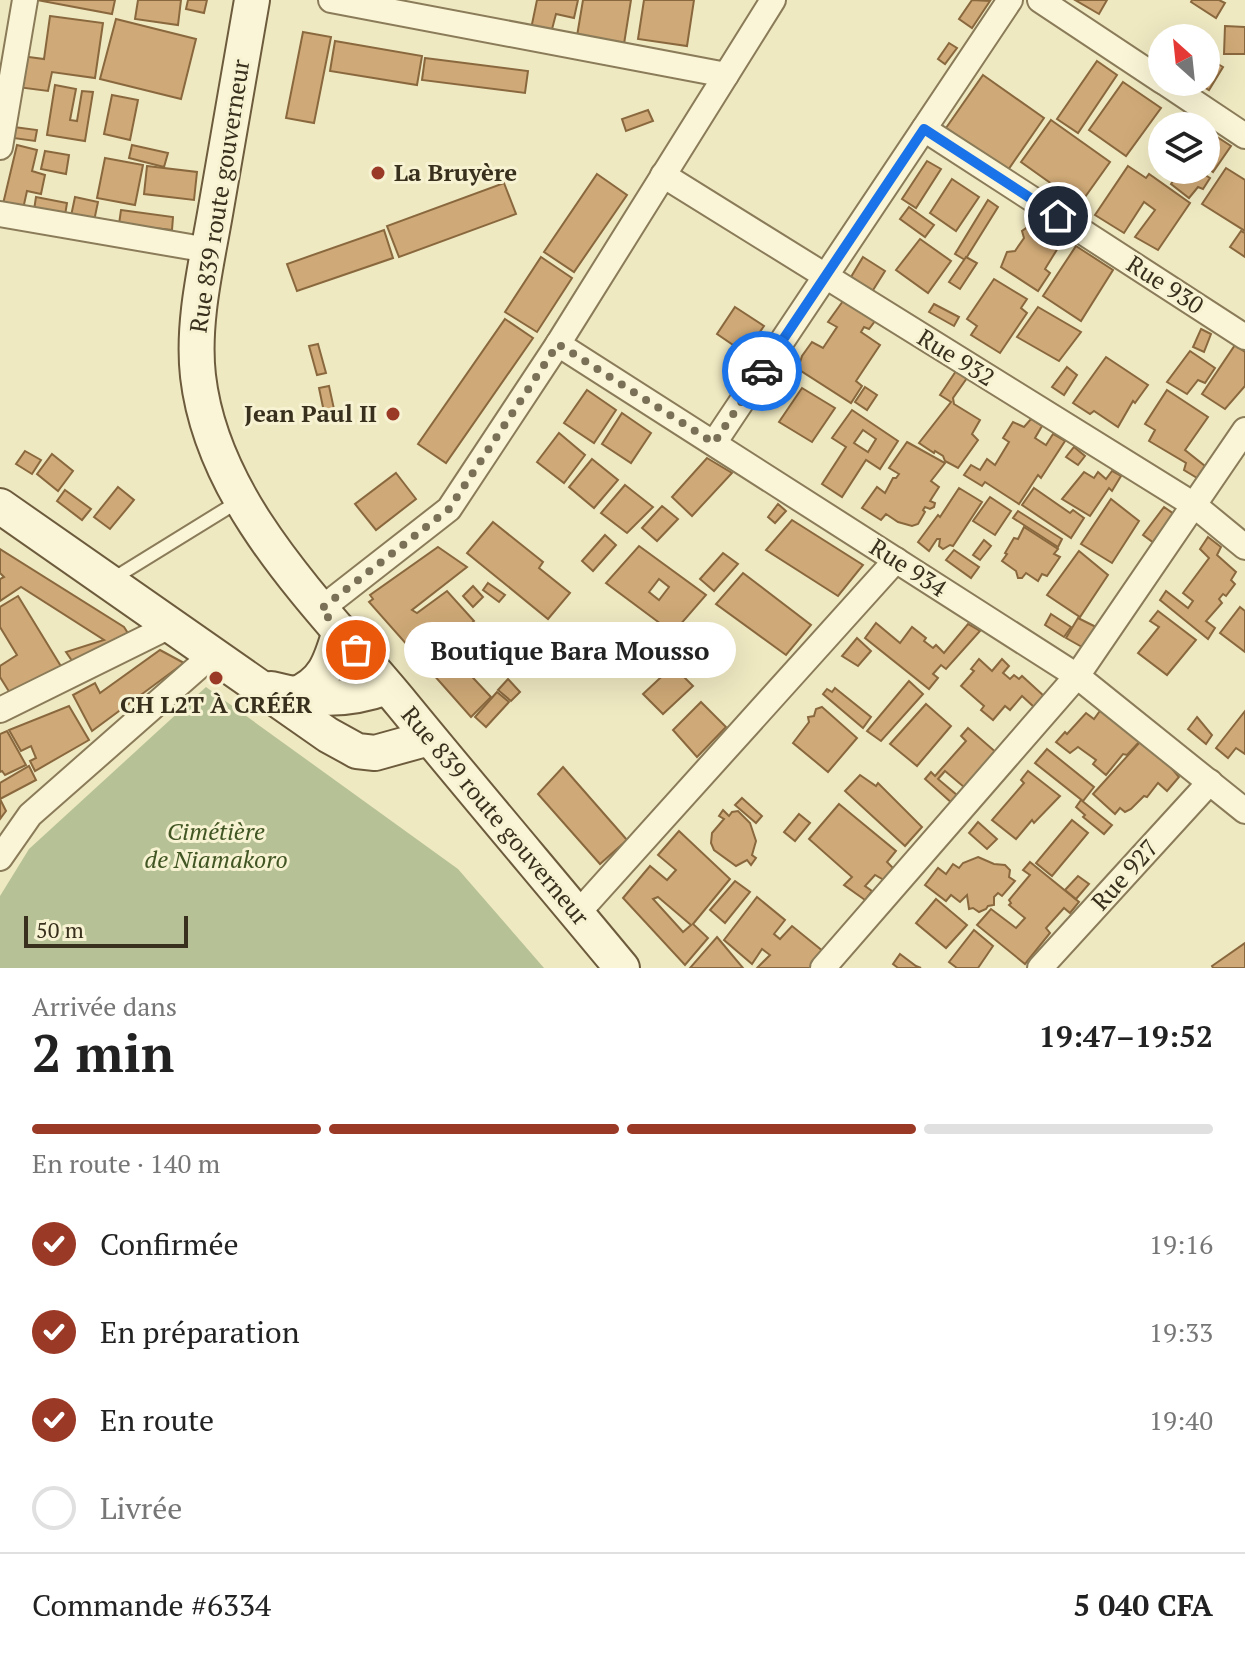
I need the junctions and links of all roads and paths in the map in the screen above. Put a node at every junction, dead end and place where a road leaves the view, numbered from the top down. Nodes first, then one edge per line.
1 (25, 0) edge
2 (252, 0) edge
3 (331, 0) edge
4 (773, 0) edge
5 (1010, 0) edge
6 (1040, 0) edge
7 (1148, 71) edge
8 (726, 75) junction
9 (1185, 96) edge
10 (924, 129) junction
11 (1245, 136) edge
12 (0, 147) edge
13 (663, 175) junction
14 (0, 214) edge
15 (208, 250) junction
16 (825, 276) junction
17 (1245, 337) edge
18 (558, 344) junction
19 (1245, 430) edge
20 (714, 443) junction
21 (241, 500) junction
22 (1194, 505) junction
23 (5, 515) edge
24 (1245, 547) edge
25 (896, 560) junction
26 (109, 581) junction
27 (331, 620) junction
28 (172, 625) junction
29 (219, 658) junction
30 (1077, 676) junction
31 (294, 695) junction
32 (394, 696) junction
33 (0, 710) edge
34 (328, 735) junction
35 (429, 738) junction
36 (1210, 782) junction
37 (1245, 811) edge
38 (0, 858) edge
39 (577, 914) junction
40 (622, 968) edge
41 (823, 968) edge
42 (1040, 968) edge

1 - 12 street
2 - 15 street, Rue 839 route gouverneur
3 - 8 street
4 - 8 street
5 - 10 street
6 - 7 street
8 - 13 street
9 - 11 street
10 - 16 street
10 - 17 street, Rue 930
13 - 16 street, Rue 932
13 - 18 street
14 - 15 street
15 - 21 street, Rue 839 route gouverneur
16 - 20 street
16 - 22 street, Rue 932
18 - 20 street, Rue 934
18 - 27 street
19 - 22 street
20 - 25 street, Rue 934
21 - 26 lane
21 - 27 street, Rue 839 route gouverneur
22 - 24 street, Rue 932
22 - 30 street
23 - 26 street
25 - 30 street, Rue 934
25 - 39 street
26 - 28 street
27 - 31 street
27 - 32 street, Rue 839 route gouverneur
28 - 29 street
28 - 33 street
29 - 31 street
29 - 34 street
29 - 38 street
30 - 36 street, Rue 934
30 - 41 street
31 - 32 street
32 - 34 street
32 - 35 street, Rue 839 route gouverneur
34 - 35 street
35 - 39 street, Rue 839 route gouverneur
36 - 37 street, Rue 934
36 - 42 street, Rue 927
39 - 40 street, Rue 839 route gouverneur

